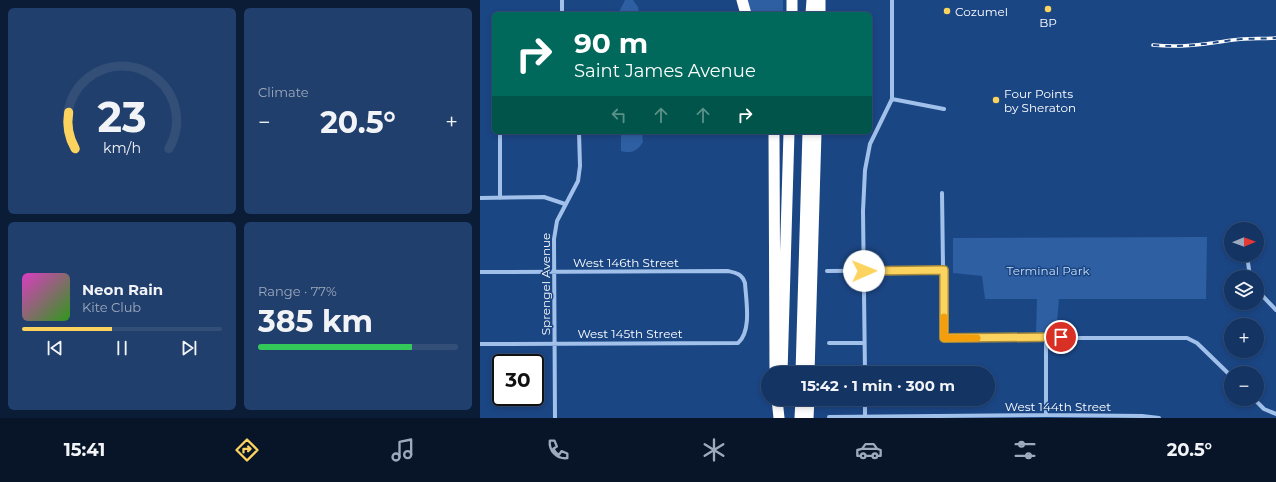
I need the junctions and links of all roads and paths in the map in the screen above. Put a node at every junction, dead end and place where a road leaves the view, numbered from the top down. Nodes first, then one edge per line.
1 (562, 0) edge
2 (742, 0) edge
3 (792, 0) edge
4 (812, 0) edge
5 (820, 0) edge
6 (892, 0) edge
7 (562, 12) edge
8 (745, 12) edge
9 (792, 12) edge
10 (812, 12) edge
11 (820, 12) edge
12 (892, 99) junction
13 (944, 109) dead end
14 (500, 134) edge
15 (579, 134) edge
16 (774, 134) edge
17 (788, 134) edge
18 (808, 134) edge
19 (816, 134) edge
20 (942, 193) dead end
21 (480, 198) edge
22 (500, 198) junction
23 (564, 204) junction
24 (944, 270) junction
25 (827, 271) dead end
26 (864, 271) junction
27 (480, 272) edge
28 (554, 272) junction
29 (1264, 297) edge
30 (746, 304) joint
31 (1276, 310) edge
32 (1046, 337) junction
33 (829, 343) dead end
34 (864, 343) junction
35 (480, 344) edge
36 (555, 344) junction
37 (775, 366) edge
38 (782, 366) edge
39 (801, 366) edge
40 (809, 366) edge
41 (865, 366) edge
42 (1224, 369) edge
43 (778, 406) edge
44 (781, 406) edge
45 (801, 406) edge
46 (809, 406) edge
47 (865, 406) edge
48 (1261, 406) edge
49 (1276, 414) edge
50 (1046, 415) junction
51 (829, 417) dead end
52 (865, 417) edge
53 (555, 418) edge
54 (780, 418) edge
55 (800, 418) edge
56 (808, 418) edge
57 (1159, 418) edge

1 - 7 street
2 - 8 highway
3 - 9 highway
4 - 10 highway
5 - 11 highway
6 - 12 street
12 - 13 street
12 - 26 street
14 - 22 street
15 - 23 street, Sprengel Avenue
16 - 37 highway
17 - 38 highway
18 - 39 highway
19 - 40 highway
20 - 24 street
21 - 22 street
22 - 23 street
23 - 28 street, Sprengel Avenue
24 - 26 street
24 - 32 street
25 - 26 street
26 - 34 street
27 - 28 street, West 146th Street
28 - 30 street, West 146th Street
28 - 36 street, Sprengel Avenue
29 - 31 street
30 - 36 street, West 145th Street
32 - 42 street
32 - 50 street
33 - 34 street
34 - 41 street
35 - 36 street, West 145th Street
36 - 53 street, Sprengel Avenue
43 - 54 highway
44 - 54 highway
45 - 55 highway
46 - 56 highway
47 - 52 street
48 - 49 street
50 - 52 street, West 144th Street
50 - 57 street, West 144th Street
51 - 52 street, West 144th Street

